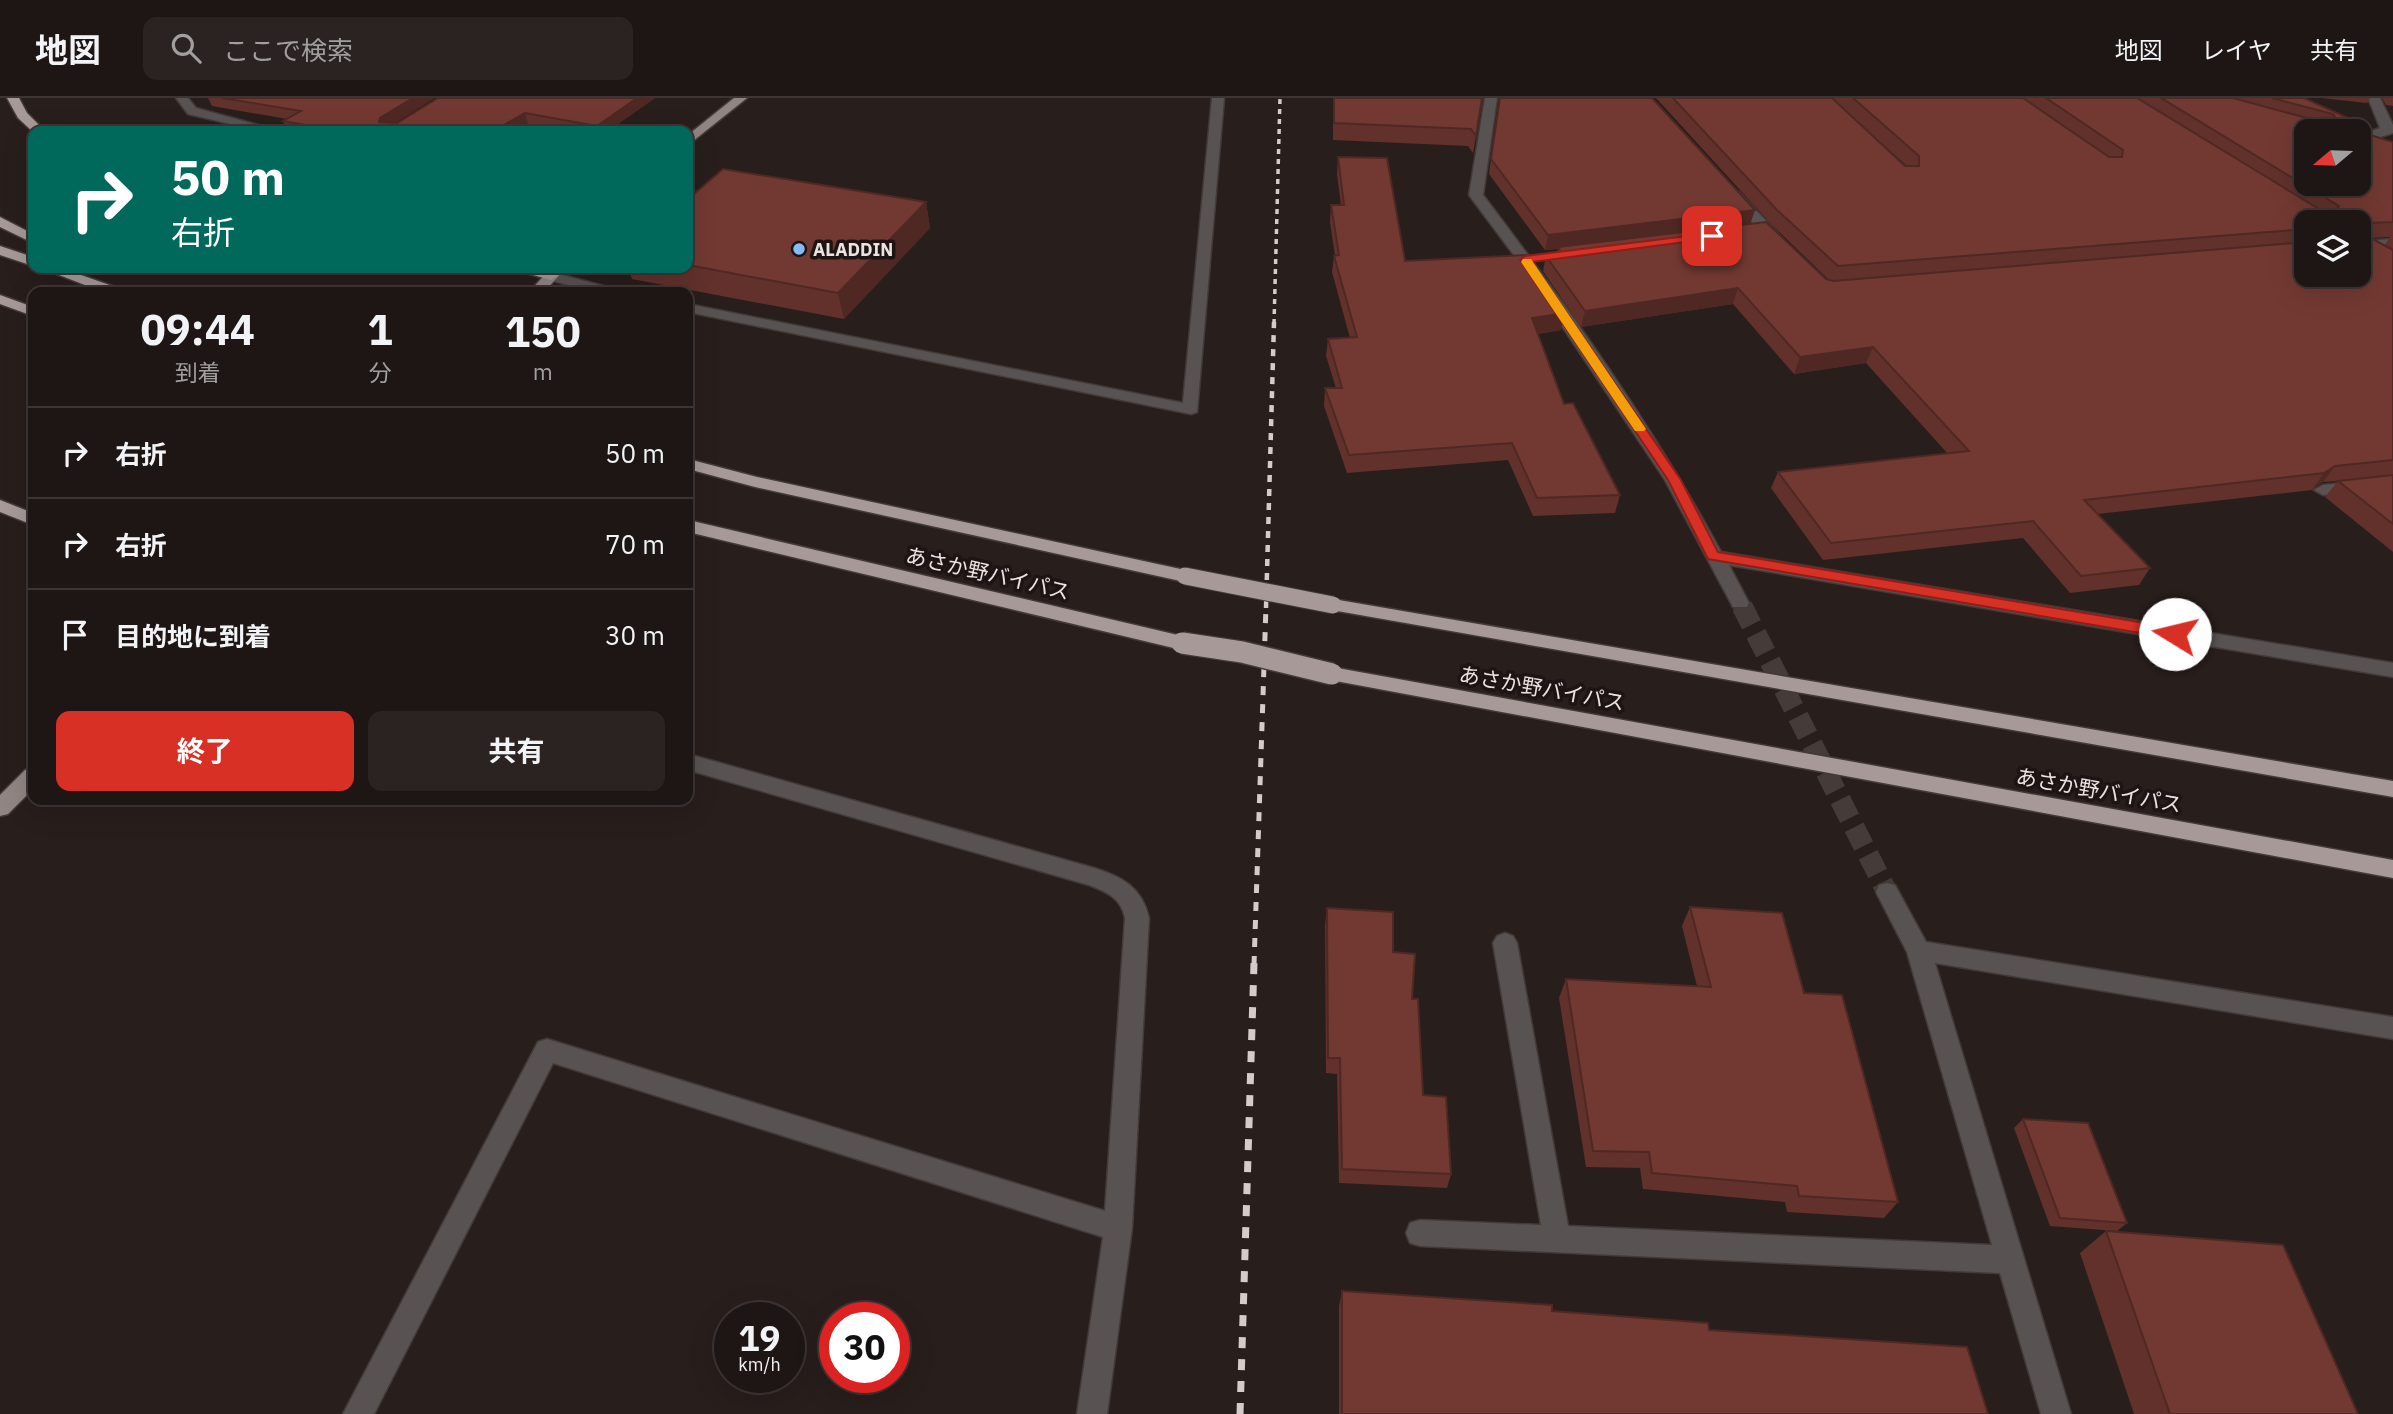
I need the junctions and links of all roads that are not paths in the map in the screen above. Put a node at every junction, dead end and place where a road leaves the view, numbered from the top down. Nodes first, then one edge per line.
1 (13, 98) edge
2 (183, 98) edge
3 (741, 98) edge
4 (1218, 98) edge
5 (1492, 98) edge
6 (2374, 98) edge
7 (34, 126) edge
8 (254, 126) edge
9 (2390, 130) edge
10 (693, 138) edge
11 (2371, 139) edge
12 (1728, 189) edge
13 (0, 221) edge
14 (28, 236) edge
15 (2393, 243) edge
16 (2371, 245) edge
17 (0, 250) edge
18 (2371, 253) edge
19 (1792, 255) edge
20 (28, 260) edge
21 (2382, 260) edge
22 (62, 273) edge
23 (96, 273) edge
24 (554, 273) edge
25 (558, 273) edge
26 (102, 287) edge
27 (122, 287) edge
28 (541, 287) edge
29 (596, 287) edge
30 (0, 299) edge
31 (693, 309) edge
32 (28, 310) edge
33 (693, 465) edge
34 (2393, 483) edge
35 (2323, 490) edge
36 (0, 505) edge
37 (28, 517) edge
38 (693, 527) edge
39 (1713, 556) junction
40 (1740, 603) tunnel mouth
41 (2393, 670) edge
42 (693, 763) edge
43 (28, 781) edge
44 (2393, 789) edge
45 (0, 808) edge
46 (2393, 869) edge
47 (1887, 892) tunnel mouth
48 (1505, 943) dead end
49 (1919, 951) junction
50 (2393, 1028) edge
51 (1118, 1228) junction
52 (1420, 1233) dead end
53 (1557, 1239) junction
54 (2011, 1260) junction
55 (358, 1414) edge
56 (1091, 1414) edge
57 (2056, 1414) edge

1 - 7 highway
2 - 8 street
3 - 10 main road
4 - 31 street
5 - 39 street
6 - 9 street
9 - 11 street
12 - 19 street
13 - 14 highway
15 - 16 street
17 - 20 highway
18 - 21 street
22 - 26 highway
23 - 27 highway
24 - 28 main road
25 - 29 street
30 - 32 highway
33 - 44 highway, あさか野バイパス, bridge
34 - 35 street
36 - 37 highway
38 - 46 highway, あさか野バイパス, bridge
39 - 40 street
39 - 41 street
42 - 51 street
43 - 45 main road
47 - 49 street
48 - 53 street
49 - 50 street
49 - 54 street
51 - 55 street
51 - 56 street
52 - 53 street
53 - 54 street
54 - 57 street

